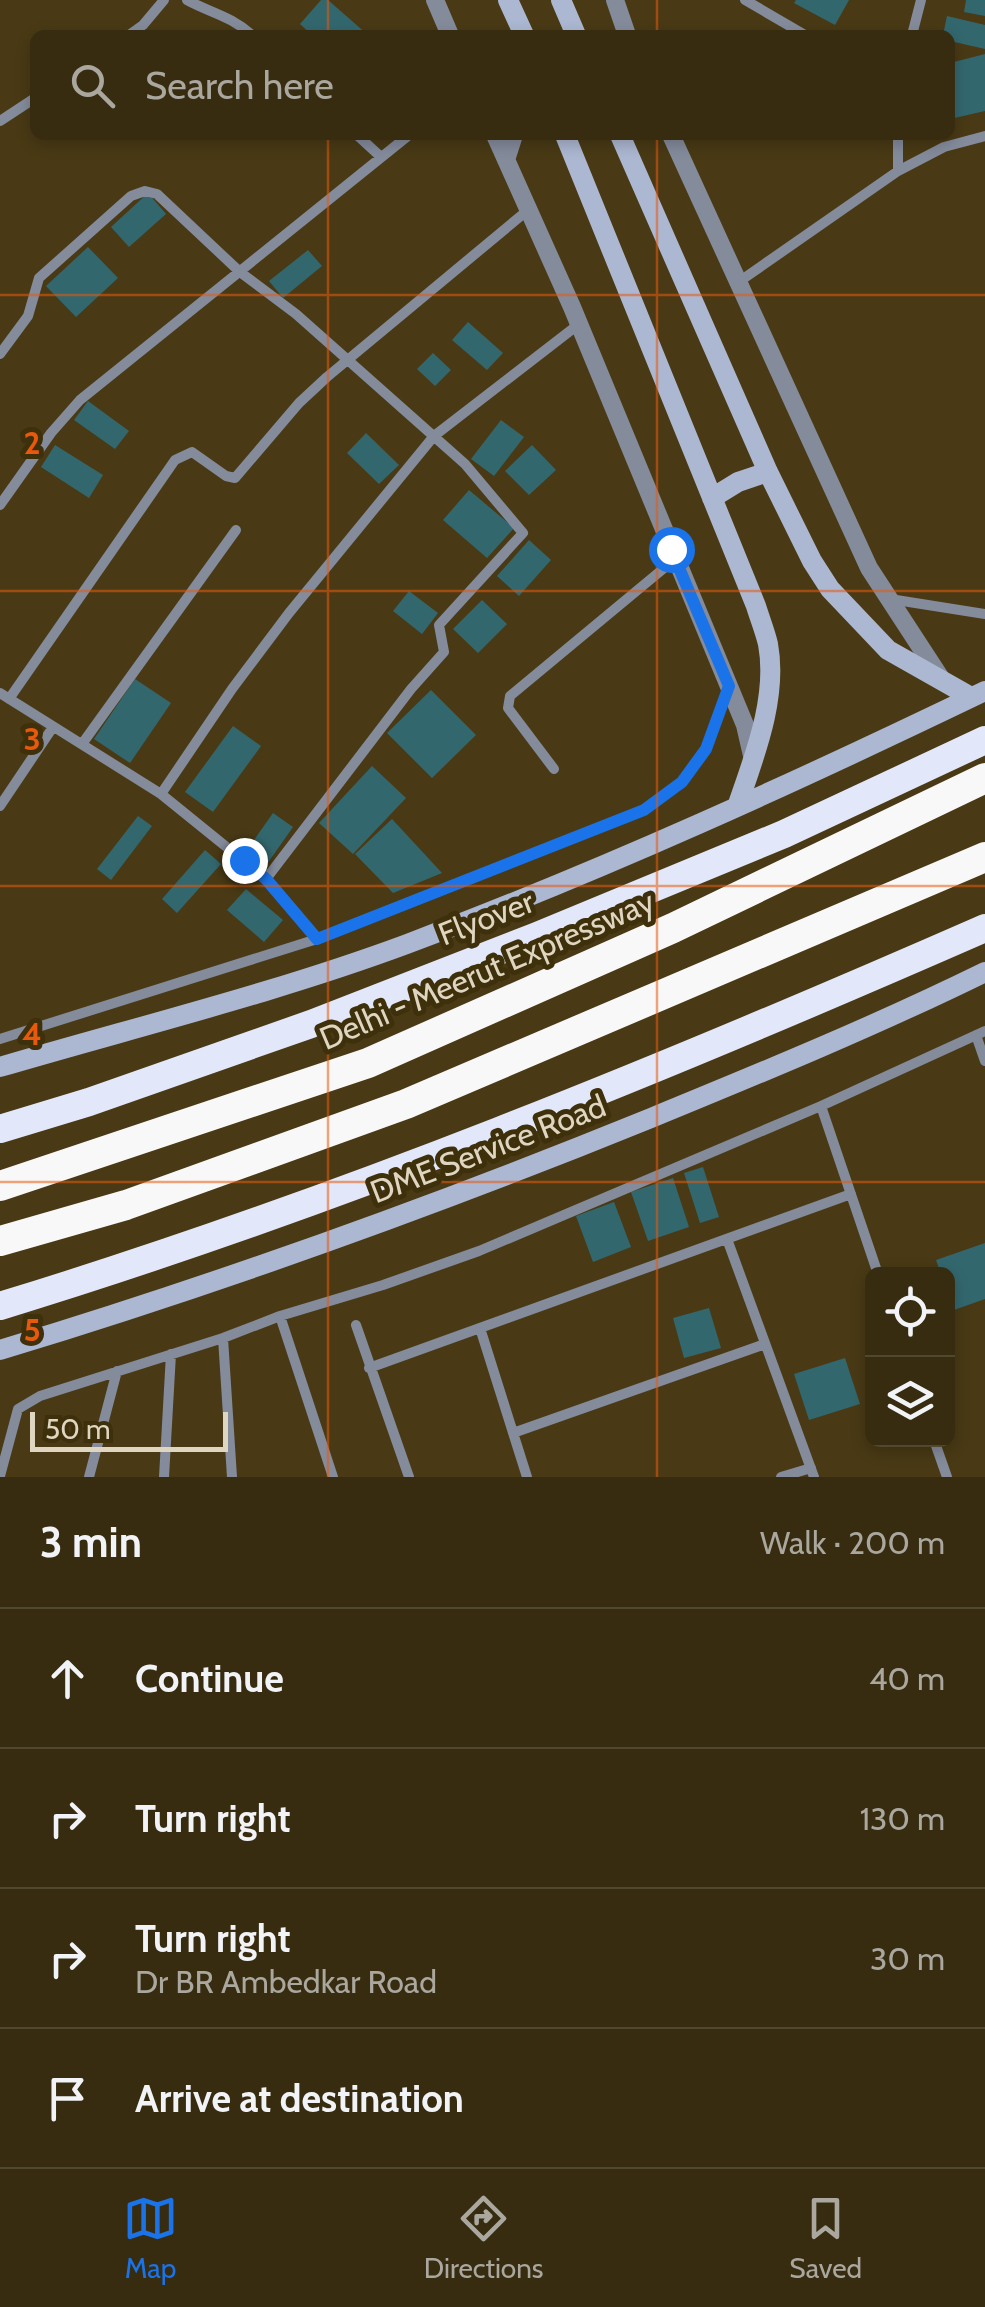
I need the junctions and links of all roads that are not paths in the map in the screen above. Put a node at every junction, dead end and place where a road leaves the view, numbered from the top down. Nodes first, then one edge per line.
1 (164, 0) edge
2 (187, 0) edge
3 (435, 0) edge
4 (508, 0) edge
5 (561, 0) edge
6 (615, 0) edge
7 (746, 0) edge
8 (921, 0) edge
9 (136, 30) edge
10 (247, 30) edge
11 (448, 30) edge
12 (522, 30) edge
13 (575, 30) edge
14 (625, 30) edge
15 (797, 30) edge
16 (913, 30) edge
17 (30, 101) edge
18 (0, 121) edge
19 (985, 136) edge
20 (362, 140) edge
21 (403, 140) edge
22 (497, 140) edge
23 (512, 140) edge
24 (566, 140) edge
25 (622, 140) edge
26 (673, 140) edge
27 (898, 140) edge
28 (381, 158) junction
29 (506, 160) junction
30 (898, 171) junction
31 (529, 209) junction
32 (240, 272) junction
33 (740, 281) junction
34 (579, 324) junction
35 (0, 354) edge
36 (347, 359) junction
37 (434, 436) junction
38 (768, 472) junction
39 (712, 498) junction
40 (0, 504) edge
41 (236, 530) dead end
42 (675, 559) junction
43 (889, 598) junction
44 (985, 614) edge
45 (946, 684) junction
46 (729, 686) junction
47 (978, 694) edge
48 (4, 696) edge
49 (53, 727) junction
50 (985, 740) edge
51 (82, 744) junction
52 (753, 760) junction
53 (554, 769) dead end
54 (985, 778) edge
55 (161, 794) junction
56 (0, 806) edge
57 (737, 808) junction
58 (985, 856) edge
59 (266, 879) junction
60 (985, 928) edge
61 (317, 939) junction
62 (985, 972) edge
63 (980, 1033) edge
64 (0, 1039) edge
65 (985, 1061) edge
66 (0, 1067) edge
67 (820, 1106) junction
68 (0, 1129) edge
69 (0, 1186) edge
70 (851, 1194) junction
71 (727, 1239) junction
72 (0, 1241) edge
73 (876, 1267) edge
74 (0, 1306) edge
75 (280, 1316) junction
76 (356, 1325) dead end
77 (480, 1328) junction
78 (223, 1338) junction
79 (766, 1344) junction
80 (0, 1350) edge
81 (171, 1354) junction
82 (369, 1368) junction
83 (117, 1371) junction
84 (514, 1434) junction
85 (936, 1447) edge
86 (812, 1472) edge
87 (0, 1476) edge
88 (89, 1477) edge
89 (164, 1477) edge
90 (232, 1477) edge
91 (334, 1477) edge
92 (409, 1477) edge
93 (528, 1477) edge
94 (780, 1477) edge
95 (947, 1477) edge

1 - 9 street
2 - 10 street
3 - 11 street
4 - 12 main road
5 - 13 main road
6 - 14 street
7 - 15 street
8 - 16 street
17 - 18 street
19 - 30 street
20 - 28 street
21 - 28 street
22 - 29 street
23 - 29 street
24 - 39 main road
25 - 38 main road
26 - 33 street
27 - 30 street
28 - 32 street
29 - 31 street
30 - 33 street
31 - 34 street
31 - 36 street
32 - 35 street
32 - 36 street
32 - 40 street
33 - 43 street
34 - 37 street
34 - 42 street
36 - 37 street
36 - 48 street
37 - 55 street
37 - 59 street
38 - 39 main road
38 - 45 main road
39 - 52 main road
41 - 51 street
42 - 46 street
42 - 53 street
43 - 44 street
43 - 45 street
45 - 47 main road
46 - 52 street
46 - 61 street
47 - 57 main road
48 - 49 street
49 - 51 street
49 - 56 street
50 - 68 highway, Flyover
51 - 55 street
52 - 57 main road
54 - 69 highway, Delhi - Meerut Expressway
55 - 59 street
57 - 66 main road
58 - 72 highway
59 - 61 street
60 - 74 highway
61 - 64 street
62 - 80 main road, DME Service Road
63 - 65 street
63 - 67 street
67 - 70 street
67 - 75 street
70 - 71 street
70 - 73 street
71 - 77 street
71 - 79 street
75 - 78 street
75 - 91 street
76 - 82 street
77 - 82 street
77 - 84 street
78 - 81 street
78 - 90 street
79 - 84 street
79 - 86 street
81 - 83 street
81 - 89 street
82 - 92 street
83 - 87 street
83 - 88 street
84 - 93 street
85 - 95 street
86 - 94 street

